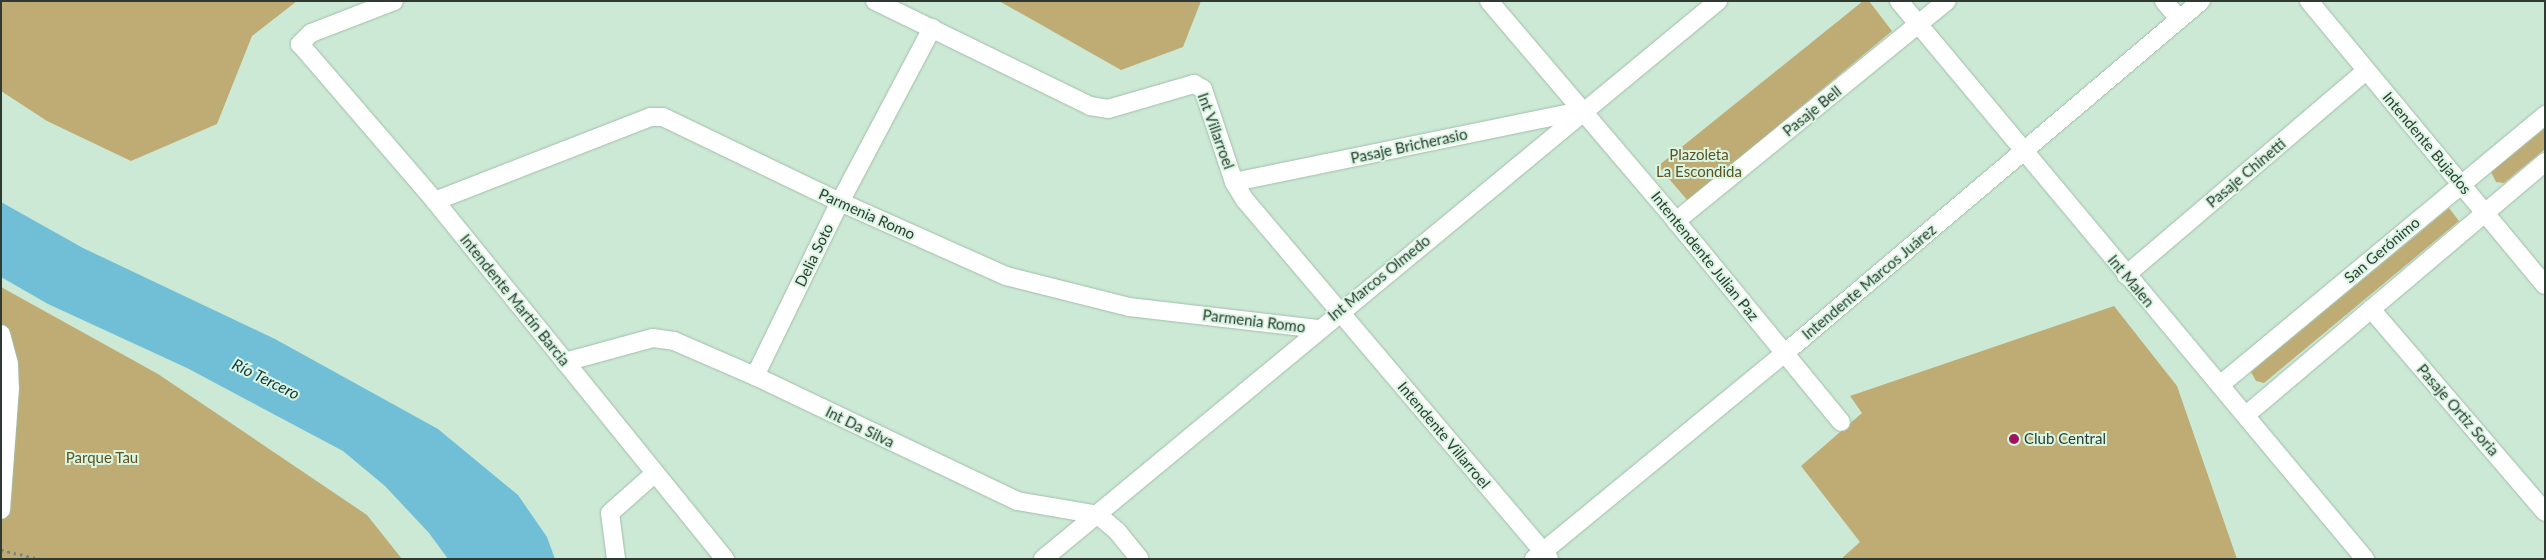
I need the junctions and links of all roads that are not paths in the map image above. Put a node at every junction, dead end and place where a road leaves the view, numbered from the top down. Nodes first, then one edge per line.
1 (394, 1) edge
2 (875, 1) edge
3 (1489, 1) edge
4 (1718, 1) edge
5 (1899, 1) edge
6 (1947, 1) edge
7 (2164, 1) edge
8 (2201, 1) edge
9 (2309, 1) edge
10 (2179, 19) junction
11 (1919, 25) junction
12 (932, 28) junction
13 (2366, 71) junction
14 (1583, 110) junction
15 (2545, 114) edge
16 (2024, 152) junction
17 (2545, 162) edge
18 (1234, 182) junction
19 (2462, 184) junction
20 (435, 201) junction
21 (840, 202) junction
22 (2484, 211) junction
23 (1676, 221) junction
24 (2126, 275) junction
25 (2545, 285) edge
26 (2371, 309) junction
27 (1339, 312) junction
28 (1318, 329) junction
29 (1, 334) edge
30 (1785, 353) junction
31 (565, 362) junction
32 (755, 376) junction
33 (2220, 385) junction
34 (2246, 416) junction
35 (1841, 422) dead end
36 (655, 473) junction
37 (1, 510) edge
38 (2545, 512) edge
39 (1098, 515) junction
40 (1542, 556) edge
41 (616, 559) edge
42 (725, 559) edge
43 (1043, 559) edge
44 (1140, 559) edge
45 (2365, 559) edge

1 - 20 street, Intendente Martín Barcia
2 - 12 street, Int Villarroel
3 - 14 street, Intentendente Julian Paz
4 - 14 street, Int Marcos Olmedo
5 - 11 street, Int Malen
6 - 11 street, Pasaje Bell
7 - 10 street
8 - 10 street, Intendente Marcos Juárez
9 - 13 street, Intendente Bujados
10 - 16 street, Intendente Marcos Juárez
11 - 16 street, Int Malen
11 - 23 street, Pasaje Bell
12 - 18 street, Int Villarroel
12 - 21 street, Delia Soto
13 - 19 street, Intendente Bujados
13 - 24 street, Pasaje Chinetti
14 - 18 street, Pasaje Bricherasio
14 - 23 street, Intentendente Julian Paz
14 - 27 street, Int Marcos Olmedo
15 - 19 street, San Gerónimo
16 - 24 street, Int Malen
16 - 30 street, Intendente Marcos Juárez
17 - 22 street
18 - 27 street, Int Villarroel
19 - 22 street, Intendente Bujados
19 - 33 street, San Gerónimo
20 - 21 street, Parmenia Romo
20 - 31 street, Intendente Martín Barcia
21 - 28 street, Parmenia Romo
21 - 32 street, Delia Soto
22 - 25 street, Intendente Bujados
22 - 26 street
23 - 30 street, Intentendente Julian Paz
24 - 33 street, Int Malen
26 - 34 street
26 - 38 street, Pasaje Ortiz Soria
27 - 28 street, Int Marcos Olmedo
27 - 40 street, Intendente Villarroel
28 - 39 street, Int Marcos Olmedo
29 - 37 street
30 - 35 street, Intentendente Julian Paz
30 - 40 street, Intendente Marcos Juárez
31 - 32 street, Int Da Silva
31 - 36 street, Intendente Martín Barcia
32 - 39 street, Int Da Silva
33 - 34 street, Int Malen
34 - 45 street, Int Malen
36 - 41 street
36 - 42 street, Intendente Martín Barcia
39 - 43 street, Int Marcos Olmedo
39 - 44 street, Int Da Silva

